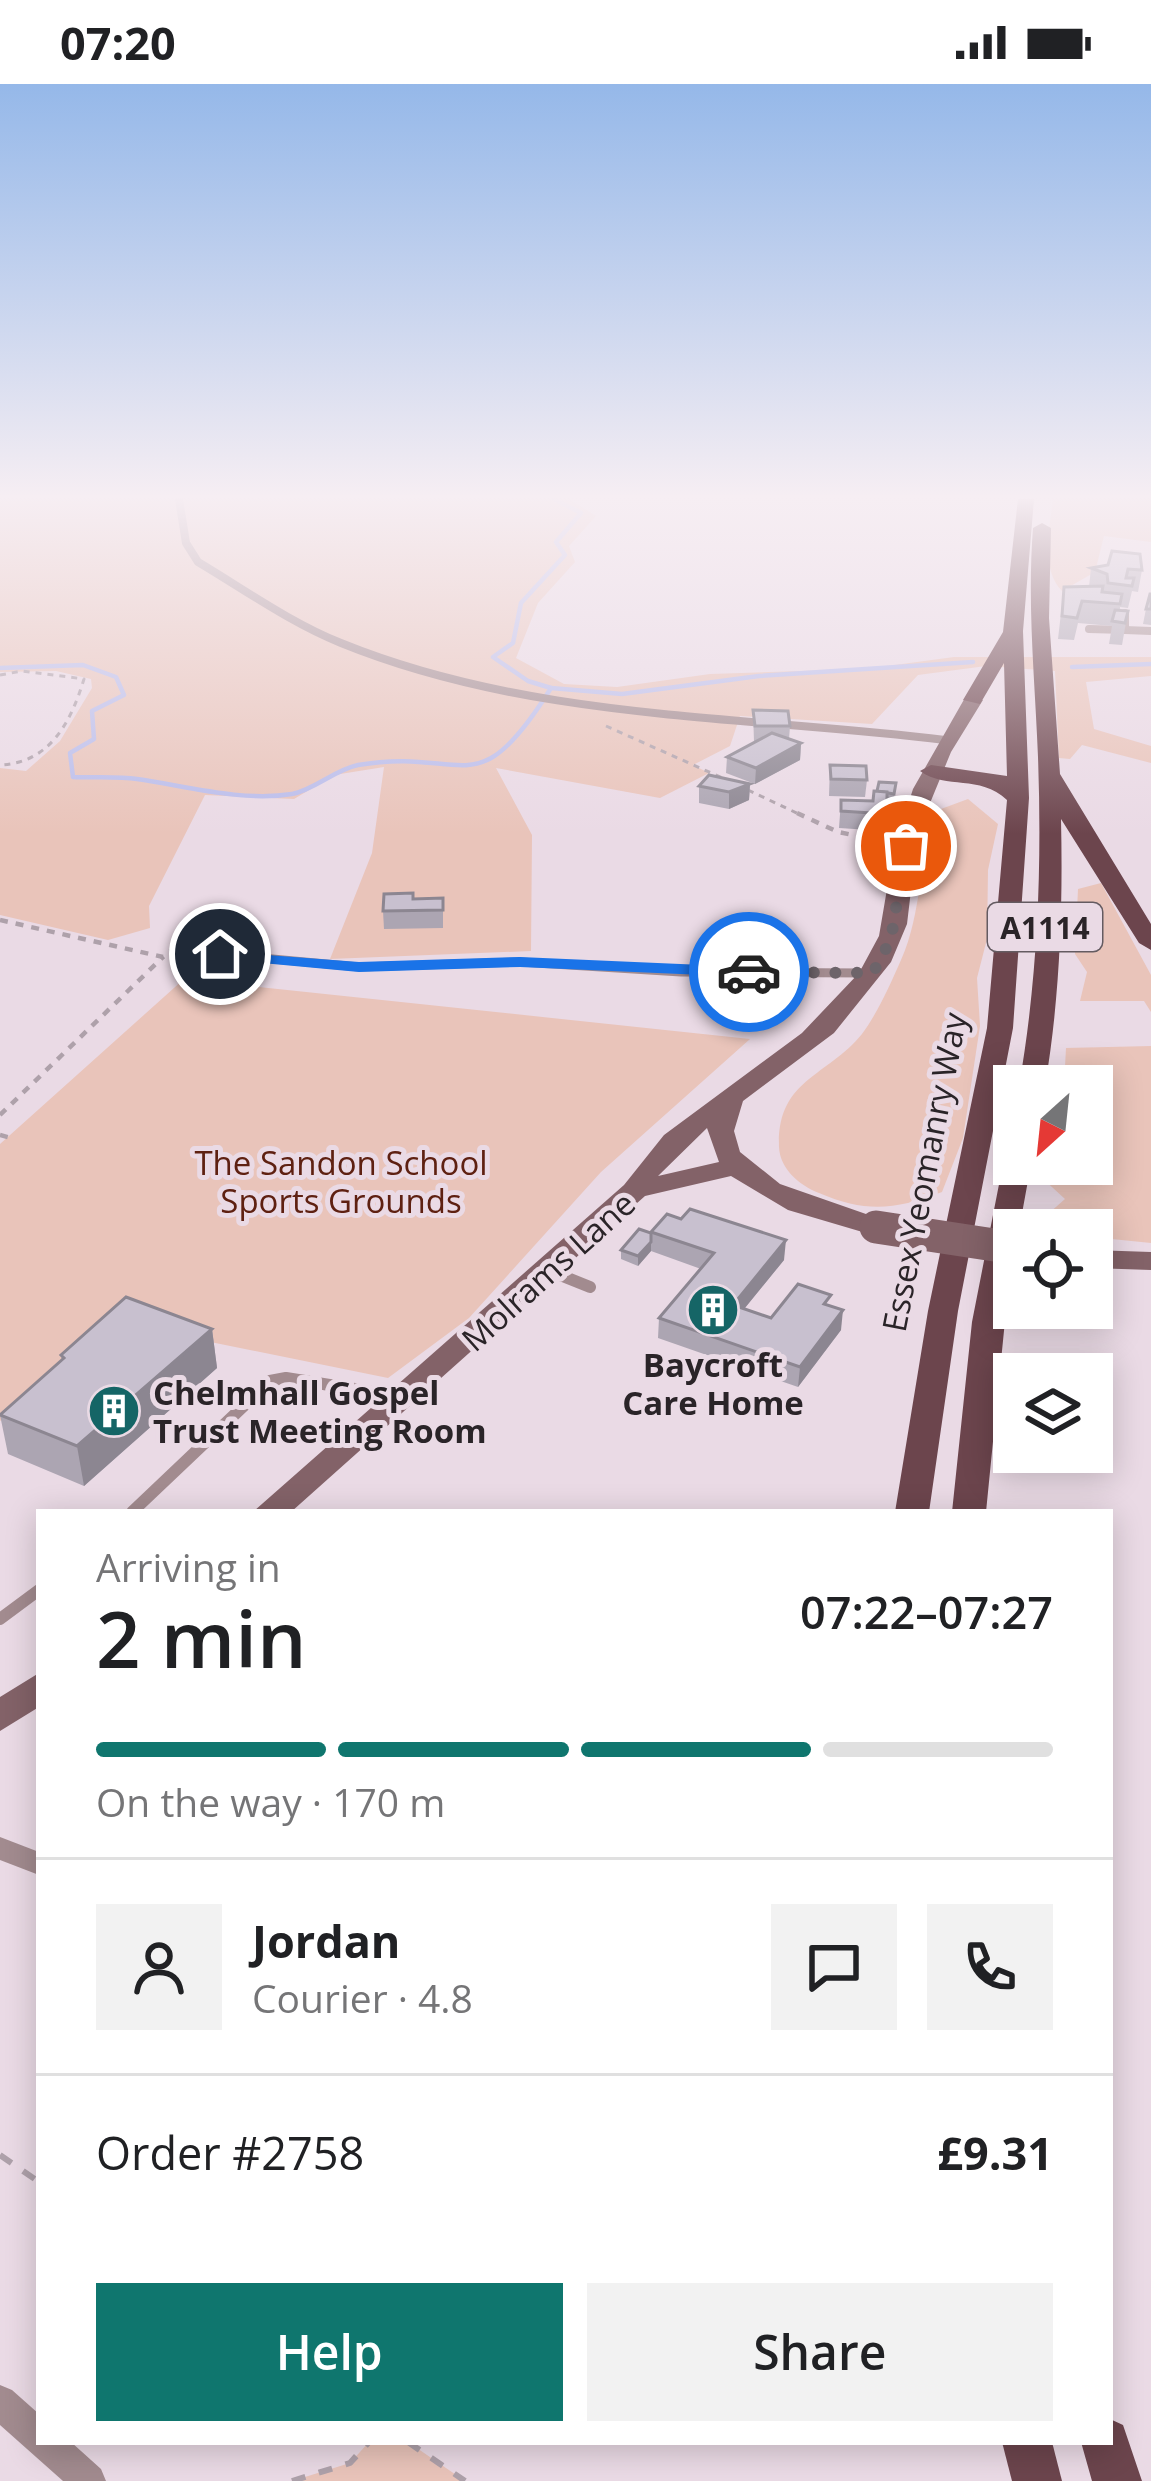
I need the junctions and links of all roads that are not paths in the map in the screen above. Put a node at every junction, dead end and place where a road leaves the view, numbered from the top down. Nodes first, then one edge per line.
1 (281, 611) edge
2 (1014, 611) edge
3 (1039, 611) edge
4 (1121, 611) edge
5 (1089, 629) dead end
6 (1125, 630) junction
7 (1151, 631) edge
8 (1012, 632) junction
9 (983, 702) joint
10 (945, 740) junction
11 (1049, 767) junction
12 (931, 771) junction
13 (1018, 798) junction
14 (1151, 943) edge
15 (220, 954) road end
16 (873, 973) junction
17 (1036, 1065) edge
18 (726, 1106) junction
19 (738, 1166) junction
20 (1013, 1185) edge
21 (635, 1190) junction
22 (993, 1245) edge
23 (1113, 1260) edge
24 (1151, 1261) edge
25 (550, 1270) junction
26 (590, 1287) dead end
27 (406, 1397) junction
28 (135, 1509) edge
29 (275, 1509) edge
30 (912, 1509) edge
31 (968, 1509) edge
32 (36, 1592) edge
33 (0, 1619) edge
34 (36, 1689) edge
35 (0, 1717) edge
36 (0, 1848) edge
37 (36, 1863) edge
38 (0, 2402) edge
39 (36, 2434) edge
40 (49, 2445) edge
41 (1028, 2445) edge
42 (1107, 2445) edge
43 (89, 2481) edge
44 (1037, 2481) edge
45 (1117, 2481) edge

1 - 10 lane
2 - 8 main road, A1114
3 - 11 main road, A1114
4 - 6 lane
5 - 6 lane
6 - 7 lane
8 - 9 main road
8 - 13 main road, Essex Yeomanry Way / A1114
9 - 10 street
10 - 12 street
11 - 14 main road
11 - 17 main road, A1114
12 - 13 main road
12 - 16 street
13 - 30 main road, Essex Yeomanry Way / A1114
15 - 16 lane
16 - 18 street
18 - 19 street
18 - 21 street
19 - 21 street, Molrams Lane
19 - 22 street, bridge
20 - 31 main road
21 - 25 street, Molrams Lane
23 - 24 street
25 - 26 lane
25 - 27 street, Molrams Lane
27 - 28 lane
27 - 29 street, Molrams Lane
32 - 33 lane
34 - 35 street
36 - 37 street
38 - 39 street
40 - 43 street
41 - 44 main road
42 - 45 main road

